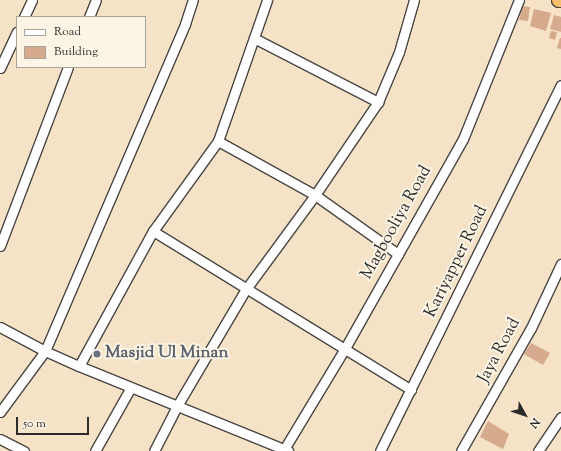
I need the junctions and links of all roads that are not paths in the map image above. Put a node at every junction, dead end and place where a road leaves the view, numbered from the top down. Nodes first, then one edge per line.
1 (32, 0) edge
2 (96, 0) edge
3 (192, 0) edge
4 (267, 0) edge
5 (414, 0) edge
6 (519, 0) edge
7 (24, 16) edge
8 (89, 16) edge
9 (16, 34) edge
10 (254, 38) junction
11 (0, 68) edge
12 (68, 68) edge
13 (561, 86) edge
14 (378, 102) junction
15 (218, 141) junction
16 (315, 195) junction
17 (153, 231) junction
18 (0, 246) edge
19 (398, 254) junction
20 (561, 264) edge
21 (246, 289) junction
22 (0, 327) edge
23 (344, 350) junction
24 (45, 351) junction
25 (78, 366) junction
26 (130, 387) junction
27 (411, 390) junction
28 (177, 406) junction
29 (0, 412) edge
30 (561, 417) edge
31 (0, 439) edge
32 (285, 450) edge
33 (24, 451) edge
34 (95, 451) edge
35 (154, 451) edge
36 (380, 451) edge
37 (461, 451) edge
38 (538, 451) edge

1 - 7 street
2 - 8 street
3 - 24 street
4 - 10 street
5 - 14 street
6 - 19 street, Magbooliya Road
9 - 11 street
10 - 14 street
10 - 15 street
12 - 18 street
13 - 27 street, Kariyapper Road
14 - 16 street
15 - 16 street
15 - 17 street
16 - 19 street
16 - 21 street
17 - 21 street
17 - 25 street
19 - 23 street, Magbooliya Road
20 - 37 street, Jaya Road
21 - 23 street
21 - 28 street
22 - 24 street
23 - 27 street
23 - 32 street, Magbooliya Road
24 - 25 street
24 - 29 street
25 - 26 street
26 - 28 street
26 - 34 street
27 - 36 street, Kariyapper Road
28 - 32 street
28 - 35 street
30 - 38 street
31 - 33 street

